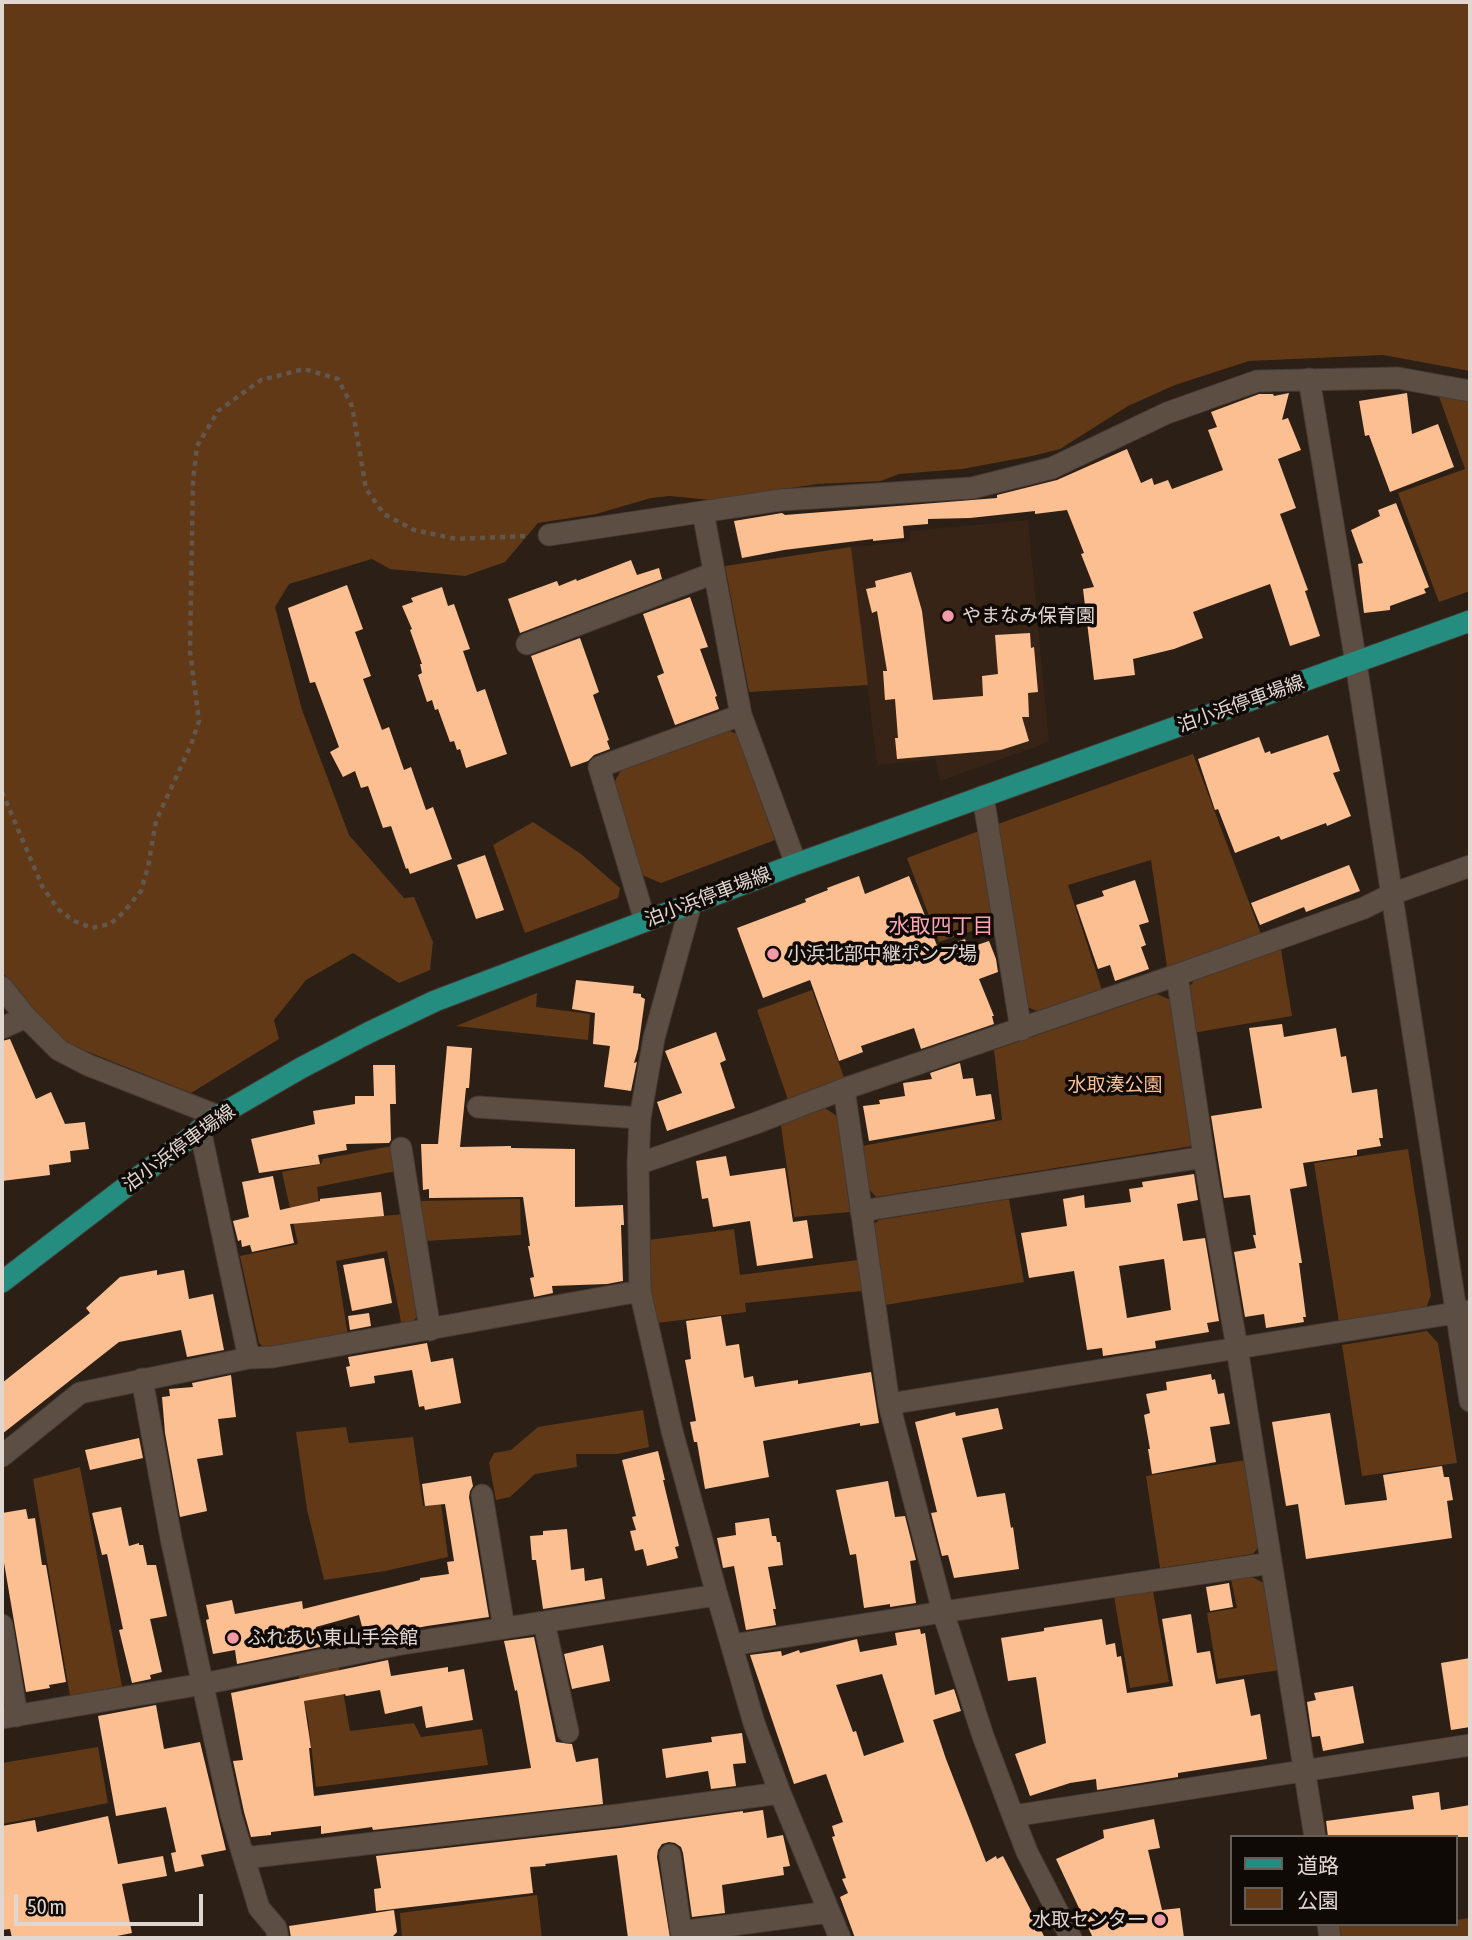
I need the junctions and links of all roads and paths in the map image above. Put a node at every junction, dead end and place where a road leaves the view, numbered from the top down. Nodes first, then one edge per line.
1 (1309, 379) junction
2 (1470, 391) edge
3 (703, 512) junction
4 (550, 535) joint
5 (714, 573) junction
6 (1470, 621) edge
7 (527, 644) dead end
8 (1356, 663) junction
9 (741, 715) junction
10 (2, 792) edge
11 (983, 796) junction
12 (796, 864) junction
13 (1470, 866) edge
14 (1392, 894) junction
15 (691, 904) junction
16 (645, 921) junction
17 (1177, 975) junction
18 (2, 986) edge
19 (26, 1017) junction
20 (2, 1028) edge
21 (1021, 1030) junction
22 (844, 1090) junction
23 (478, 1107) dead end
24 (218, 1116) junction
25 (640, 1118) junction
26 (200, 1129) junction
27 (401, 1148) dead end
28 (1204, 1157) junction
29 (638, 1164) junction
30 (861, 1211) junction
31 (2, 1282) edge
32 (640, 1291) junction
33 (1463, 1312) edge
34 (430, 1330) junction
35 (1237, 1348) junction
36 (249, 1358) junction
37 (142, 1380) junction
38 (1470, 1401) edge
39 (889, 1404) junction
40 (2, 1455) edge
41 (482, 1495) dead end
42 (1272, 1563) junction
43 (717, 1595) junction
44 (943, 1612) junction
45 (544, 1622) junction
46 (2, 1625) edge
47 (504, 1628) junction
48 (732, 1645) junction
49 (203, 1684) junction
50 (9, 1717) edge
51 (568, 1732) dead end
52 (1470, 1745) edge
53 (1305, 1770) junction
54 (780, 1793) junction
55 (1013, 1816) junction
56 (1315, 1835) edge
57 (670, 1854) dead end
58 (244, 1858) junction
59 (829, 1912) junction
60 (278, 1938) edge
61 (840, 1938) edge
62 (1071, 1938) edge

1 - 2 street
1 - 3 street
1 - 8 street
3 - 4 street
3 - 5 street
4 - 10 path
5 - 7 street
5 - 9 street
6 - 8 main road, 泊小浜停車場線
8 - 11 main road, 泊小浜停車場線
8 - 14 street
9 - 12 street
9 - 16 street
11 - 12 main road, 泊小浜停車場線
11 - 21 street
12 - 15 main road, 泊小浜停車場線
13 - 14 street
14 - 17 street
14 - 33 street
15 - 16 main road, 泊小浜停車場線
15 - 25 street
16 - 24 main road, 泊小浜停車場線
17 - 21 street
17 - 28 street
18 - 19 street
19 - 20 street
19 - 24 street
21 - 22 street
22 - 29 street
22 - 30 street
23 - 25 street
24 - 26 main road, 泊小浜停車場線
25 - 29 street
26 - 31 main road, 泊小浜停車場線
26 - 36 street
27 - 34 street
28 - 30 street
28 - 35 street
29 - 32 street
30 - 39 street
32 - 34 street
32 - 43 street
33 - 35 street
33 - 38 street
34 - 36 street
35 - 39 street
35 - 42 street
36 - 37 street
37 - 40 street
37 - 49 street
39 - 44 street
41 - 47 street
42 - 44 street
42 - 53 street
43 - 45 street
43 - 48 street
44 - 48 street
44 - 55 street
45 - 47 street
45 - 51 street
46 - 50 street
47 - 49 street
48 - 54 street
49 - 50 street
49 - 58 street
52 - 53 street
53 - 55 street
53 - 56 street
54 - 58 street
54 - 59 street
55 - 62 street
57 - 59 street
58 - 60 street
59 - 61 street

